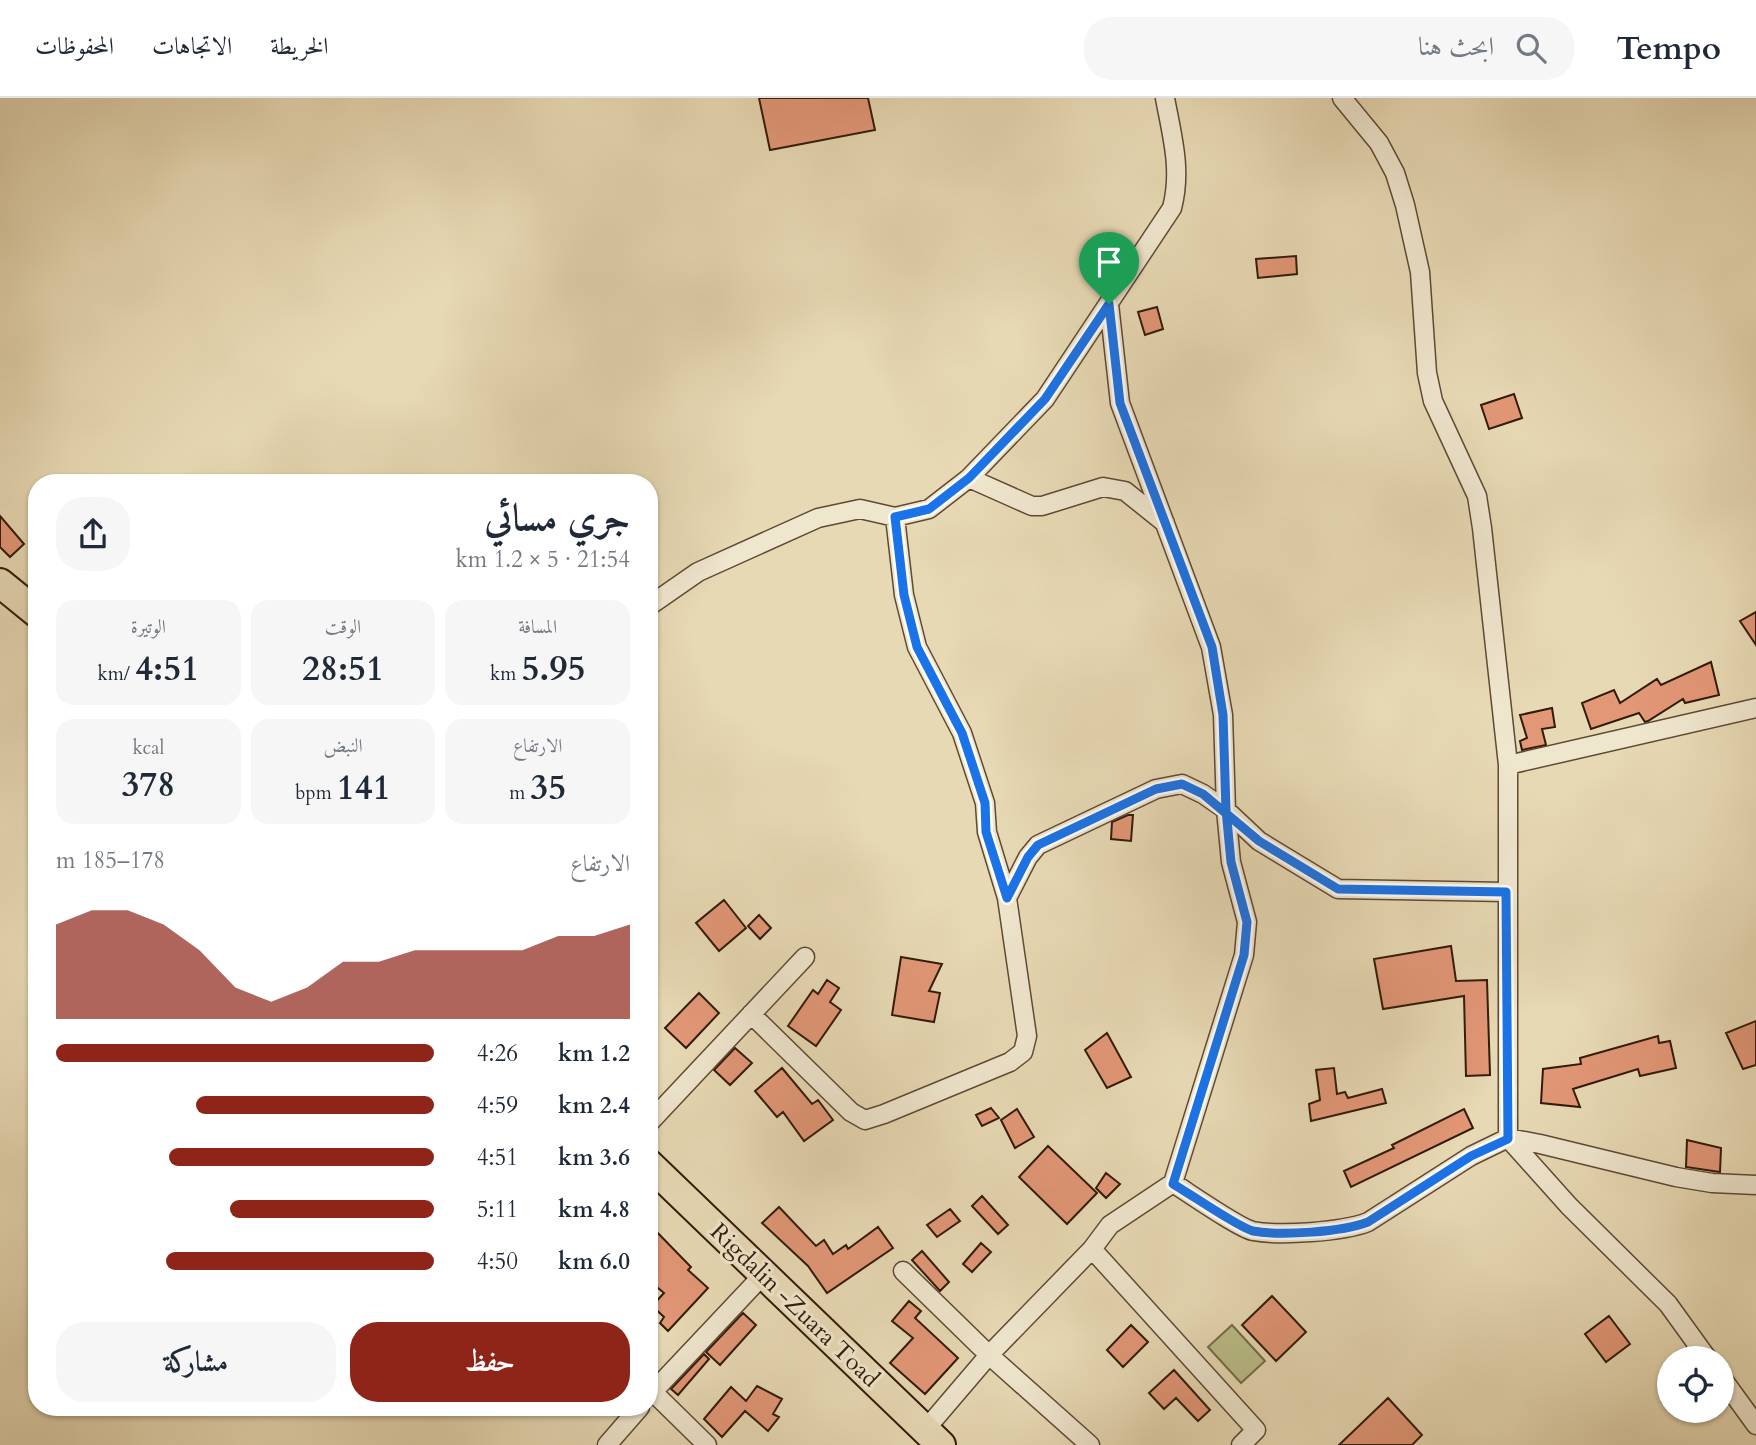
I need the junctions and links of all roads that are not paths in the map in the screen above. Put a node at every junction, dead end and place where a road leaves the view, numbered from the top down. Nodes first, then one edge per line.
1 (1165, 98) edge
2 (1342, 98) edge
3 (1109, 304) junction
4 (969, 478) junction
5 (895, 517) junction
6 (1165, 523) junction
7 (0, 583) edge
8 (658, 600) edge
9 (28, 606) edge
10 (1756, 708) edge
11 (1508, 765) junction
12 (1226, 810) junction
13 (1506, 892) junction
14 (1007, 898) junction
15 (805, 957) dead end
16 (751, 1014) junction
17 (658, 1114) edge
18 (1508, 1139) junction
19 (658, 1173) edge
20 (1173, 1184) junction
21 (1756, 1185) edge
22 (1092, 1249) junction
23 (904, 1271) dead end
24 (763, 1275) junction
25 (1698, 1346) edge
26 (989, 1355) junction
27 (658, 1387) edge
28 (1734, 1395) edge
29 (658, 1400) edge
30 (632, 1416) edge
31 (1756, 1425) edge
32 (933, 1437) edge
33 (607, 1445) edge
34 (707, 1445) edge
35 (1090, 1445) edge
36 (1241, 1445) edge

1 - 3 street
2 - 11 street
3 - 4 street
3 - 6 street
4 - 5 street
4 - 6 street
5 - 8 street
5 - 14 street
6 - 12 street
7 - 9 main road
10 - 11 street
11 - 13 street
12 - 13 street
12 - 14 street
12 - 20 street
13 - 18 street
14 - 16 street
15 - 16 street
16 - 17 street
18 - 20 street
18 - 21 street
18 - 25 street
19 - 24 main road, Rigdalin -Zuara Toad
20 - 22 street
22 - 26 street
22 - 36 street
23 - 26 street
24 - 27 street
24 - 32 main road, Rigdalin -Zuara Toad
26 - 32 street
26 - 35 street
28 - 31 street
29 - 34 street
30 - 33 street

